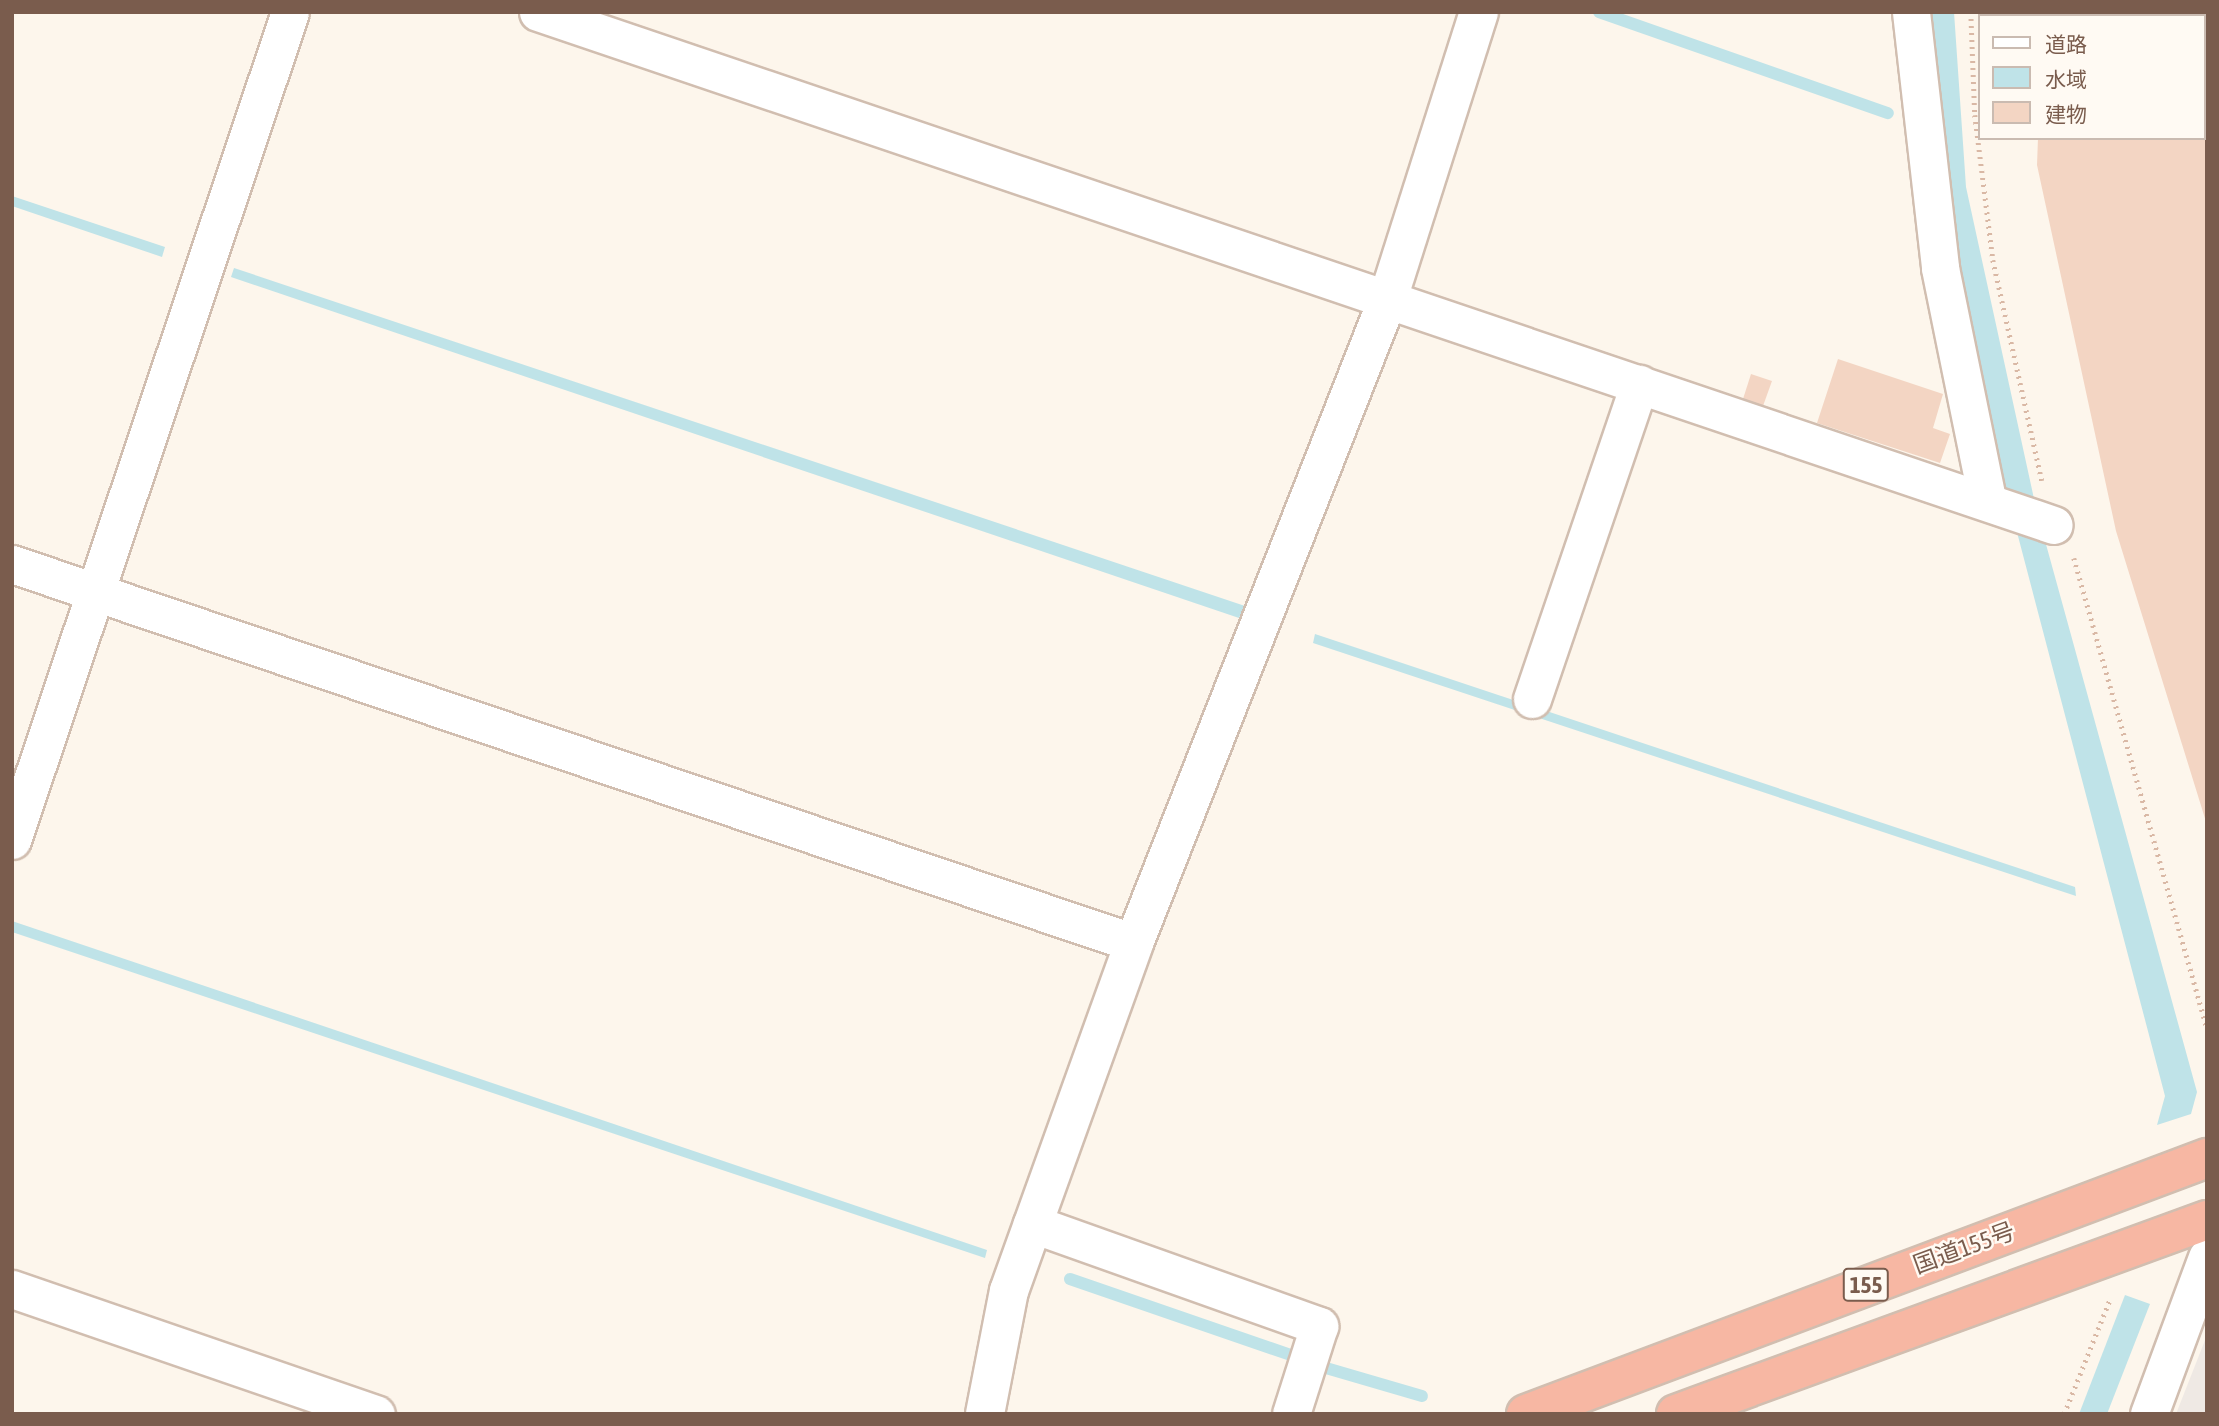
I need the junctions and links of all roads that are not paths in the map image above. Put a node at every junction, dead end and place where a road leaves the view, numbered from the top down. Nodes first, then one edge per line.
1 (290, 12) edge
2 (538, 12) edge
3 (1479, 12) edge
4 (1911, 12) edge
5 (1388, 299) junction
6 (1639, 384) junction
7 (1994, 503) junction
8 (2049, 523) dead end
9 (12, 564) edge
10 (95, 592) junction
11 (1532, 699) dead end
12 (12, 840) edge
13 (1134, 943) junction
14 (2207, 1158) edge
15 (2207, 1220) edge
16 (1033, 1224) junction
17 (2207, 1257) edge
18 (12, 1289) edge
19 (376, 1414) edge
20 (985, 1414) edge
21 (1291, 1414) edge
22 (1526, 1414) edge
23 (1676, 1414) edge
24 (2149, 1414) edge

1 - 10 street
2 - 5 street
3 - 5 street
4 - 7 street
5 - 6 street
5 - 13 street
6 - 7 street
6 - 11 street
7 - 8 street
9 - 10 street
10 - 12 street
10 - 13 street
13 - 16 street
14 - 22 highway, 国道155号 / 155
15 - 23 highway, 155
16 - 20 street
16 - 21 street
17 - 24 street
18 - 19 street

